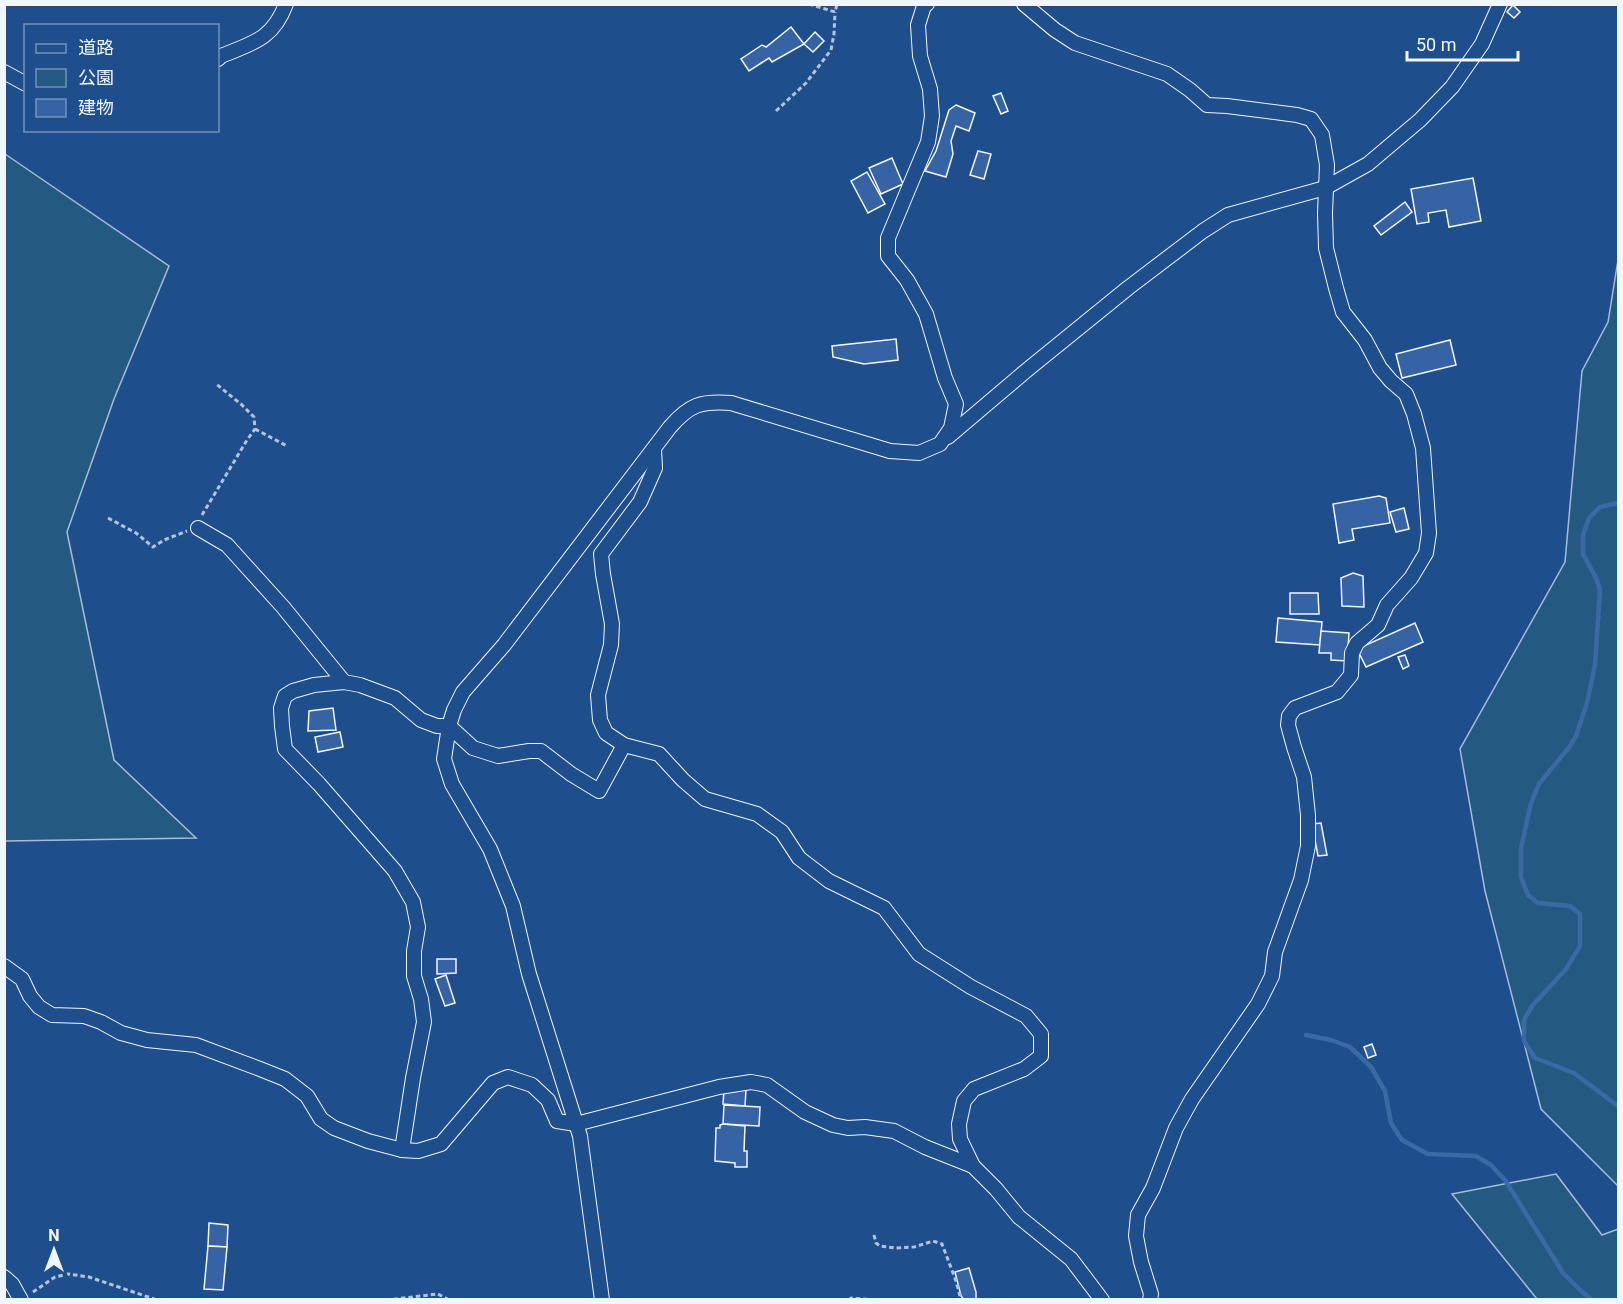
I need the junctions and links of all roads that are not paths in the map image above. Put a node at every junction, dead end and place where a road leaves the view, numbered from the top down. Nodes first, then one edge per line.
1 (286, 4) edge
2 (927, 4) edge
3 (1024, 4) edge
4 (1500, 4) edge
5 (219, 58) edge
6 (4, 72) edge
7 (24, 83) edge
8 (1325, 188) junction
9 (940, 444) junction
10 (654, 449) junction
11 (198, 528) road end
12 (344, 682) junction
13 (448, 726) junction
14 (624, 745) junction
15 (4, 966) edge
16 (576, 1124) junction
17 (402, 1150) junction
18 (973, 1166) junction
19 (4, 1277) edge
20 (25, 1297) edge
21 (602, 1299) edge
22 (1102, 1299) edge
23 (1150, 1299) edge

1 - 5 street
2 - 9 street
3 - 8 street
4 - 8 street
6 - 7 street
8 - 9 street
8 - 23 street
9 - 10 street
10 - 13 street
10 - 14 street
11 - 12 street
12 - 13 street
12 - 17 street
13 - 14 street
13 - 16 street
14 - 18 street
15 - 17 street
16 - 17 street
16 - 18 street
16 - 21 street
18 - 22 street
19 - 20 street

